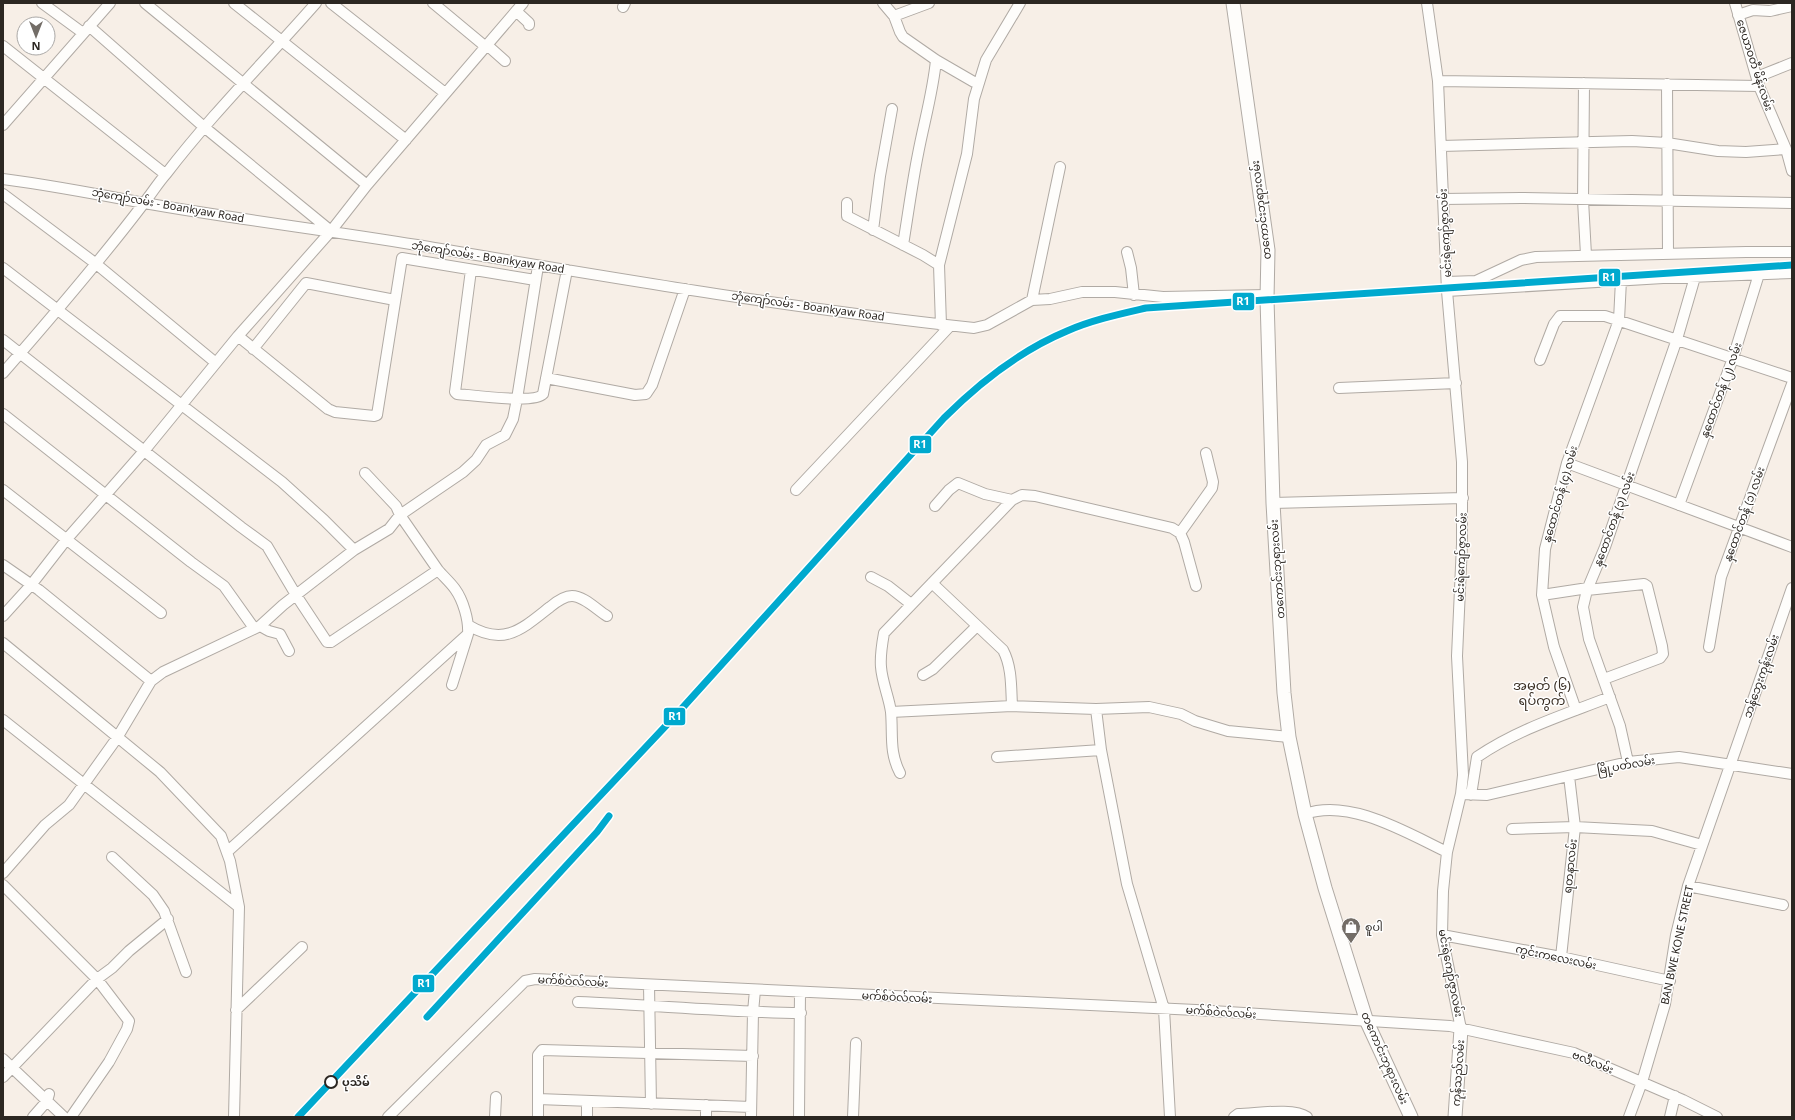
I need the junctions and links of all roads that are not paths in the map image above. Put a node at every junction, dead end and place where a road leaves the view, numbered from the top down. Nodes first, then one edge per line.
1 (42, 3) edge
2 (110, 3) edge
3 (145, 3) edge
4 (234, 3) edge
5 (316, 3) edge
6 (330, 3) edge
7 (433, 3) edge
8 (883, 3) edge
9 (929, 3) edge
10 (1020, 3) edge
11 (1233, 3) edge
12 (1427, 3) edge
13 (1735, 3) edge
14 (1792, 6) edge
15 (520, 7) edge
16 (1753, 7) edge
17 (1738, 14) junction
18 (894, 16) junction
19 (529, 25) dead end
20 (86, 30) junction
21 (282, 41) junction
22 (3, 46) edge
23 (487, 46) junction
24 (936, 60) junction
25 (505, 62) dead end
26 (1792, 63) edge
27 (44, 77) junction
28 (1438, 81) junction
29 (1758, 81) junction
30 (979, 83) junction
31 (1584, 83) junction
32 (242, 84) junction
33 (1667, 84) junction
34 (445, 93) junction
35 (892, 109) dead end
36 (3, 124) edge
37 (204, 127) junction
38 (406, 140) junction
39 (1584, 141) junction
40 (1667, 143) junction
41 (1441, 146) junction
42 (1786, 149) junction
43 (1060, 167) dead end
44 (1792, 171) edge
45 (165, 174) junction
46 (3, 179) edge
47 (367, 185) junction
48 (3, 194) edge
49 (1443, 199) junction
50 (1583, 200) junction
51 (1667, 201) junction
52 (144, 203) junction
53 (847, 203) dead end
54 (1792, 203) edge
55 (873, 230) junction
56 (331, 231) junction
57 (405, 243) junction
58 (903, 245) junction
59 (1127, 252) dead end
60 (1792, 252) edge
61 (1668, 254) junction
62 (1586, 256) junction
63 (402, 258) junction
64 (95, 263) junction
65 (938, 265) junction
66 (538, 266) junction
67 (3, 268) edge
68 (472, 270) junction
69 (567, 270) junction
70 (293, 274) junction
71 (1759, 274) junction
72 (1792, 274) edge
73 (1695, 277) junction
74 (535, 280) junction
75 (1621, 280) junction
76 (306, 283) junction
77 (1447, 286) junction
78 (685, 289) junction
79 (1134, 295) junction
80 (1267, 295) junction
81 (395, 300) junction
82 (1032, 300) junction
83 (57, 309) junction
84 (1619, 320) junction
85 (945, 325) junction
86 (238, 336) junction
87 (1677, 339) junction
88 (3, 340) edge
89 (253, 349) junction
90 (20, 353) junction
91 (1733, 358) junction
92 (1540, 360) dead end
93 (216, 362) junction
94 (3, 373) edge
95 (546, 378) junction
96 (1792, 378) edge
97 (1456, 382) junction
98 (1792, 384) edge
99 (1339, 388) dead end
100 (517, 399) junction
101 (183, 405) junction
102 (3, 414) edge
103 (144, 451) junction
104 (1206, 454) dead end
105 (1567, 463) junction
106 (365, 473) dead end
107 (1626, 486) junction
108 (3, 490) edge
109 (796, 490) dead end
110 (105, 495) junction
111 (1463, 498) junction
112 (1012, 500) junction
113 (1272, 502) junction
114 (1679, 505) junction
115 (935, 506) dead end
116 (400, 515) junction
117 (1738, 528) junction
118 (1180, 533) junction
119 (66, 540) junction
120 (1792, 547) edge
121 (354, 550) junction
122 (3, 565) edge
123 (438, 570) junction
124 (871, 577) dead end
125 (932, 582) junction
126 (31, 585) junction
127 (1196, 586) dead end
128 (1792, 588) edge
129 (1587, 589) junction
130 (296, 595) junction
131 (1542, 595) junction
132 (911, 604) junction
133 (161, 613) dead end
134 (3, 616) edge
135 (606, 616) dead end
136 (977, 626) junction
137 (257, 627) junction
138 (468, 630) junction
139 (3, 643) edge
140 (1709, 646) dead end
141 (290, 651) dead end
142 (923, 674) dead end
143 (1604, 679) junction
144 (151, 682) junction
145 (452, 685) dead end
146 (1610, 697) junction
147 (1012, 706) junction
148 (1096, 709) junction
149 (1576, 710) junction
150 (890, 712) junction
151 (3, 720) edge
152 (1289, 737) junction
153 (117, 738) junction
154 (1101, 750) junction
155 (997, 757) dead end
156 (1628, 762) junction
157 (1730, 764) junction
158 (900, 773) dead end
159 (1792, 774) edge
160 (1569, 776) junction
161 (82, 783) junction
162 (1466, 794) junction
163 (1305, 814) junction
164 (1575, 827) junction
165 (1512, 829) dead end
166 (1702, 845) junction
167 (227, 852) junction
168 (1447, 852) junction
169 (112, 857) dead end
170 (3, 873) edge
171 (3, 884) edge
172 (1688, 886) junction
173 (1783, 905) dead end
174 (239, 907) junction
175 (168, 920) junction
176 (1442, 934) junction
177 (302, 947) dead end
178 (1561, 957) junction
179 (186, 972) dead end
180 (97, 979) junction
181 (1670, 981) junction
182 (649, 985) junction
183 (755, 990) junction
184 (800, 992) junction
185 (578, 1002) dead end
186 (648, 1005) junction
187 (1164, 1009) junction
188 (236, 1010) junction
189 (753, 1012) junction
190 (802, 1013) junction
191 (1366, 1022) junction
192 (1462, 1029) junction
193 (856, 1043) dead end
194 (650, 1053) junction
195 (753, 1056) junction
196 (3, 1059) edge
197 (12, 1066) junction
198 (3, 1077) edge
199 (1642, 1082) junction
200 (1675, 1096) junction
201 (48, 1097) junction
202 (496, 1097) dead end
203 (538, 1099) junction
204 (587, 1101) junction
205 (651, 1104) junction
206 (706, 1105) junction
207 (752, 1112) edge
208 (33, 1117) edge
209 (64, 1117) edge
210 (71, 1117) edge
211 (234, 1117) edge
212 (388, 1117) edge
213 (495, 1117) edge
214 (538, 1117) edge
215 (588, 1117) edge
216 (706, 1117) edge
217 (799, 1117) edge
218 (853, 1117) edge
219 (1170, 1117) edge
220 (1234, 1117) edge
221 (1307, 1117) edge
222 (1412, 1117) edge
223 (1455, 1117) edge
224 (1629, 1117) edge
225 (1670, 1117) edge
226 (1717, 1117) edge

1 - 20 street
2 - 20 street
3 - 32 street
4 - 21 street
5 - 21 street
6 - 34 street
7 - 23 street
8 - 18 street
9 - 18 street
10 - 30 street
11 - 80 main road, တကောင်းဘုရားလမ်း
12 - 28 street, မင်းရဲကျော်ဇွာလမ်း
13 - 17 street, ဇေယာဝတီ မိန်းလမ်း
14 - 16 street
15 - 19 street
15 - 23 street
16 - 17 street
17 - 29 street, ဇေယာဝတီ မိန်းလမ်း
18 - 24 street
20 - 27 street
20 - 37 street
21 - 32 street
21 - 38 street
22 - 27 street
23 - 25 street
23 - 34 street
24 - 30 street
24 - 58 street
26 - 29 street
27 - 36 street
27 - 45 street
28 - 31 street
28 - 41 street, မင်းရဲကျော်ဇွာလမ်း
29 - 33 street
29 - 42 street, ဇေယာဝတီ မိန်းလမ်း
30 - 65 street
31 - 33 street
31 - 39 street
32 - 37 street
32 - 47 street
33 - 40 street
34 - 38 street
35 - 55 street
37 - 45 street
37 - 56 street
38 - 47 street
39 - 40 street
39 - 41 street
39 - 50 street
40 - 42 street
40 - 51 street
41 - 49 street, မင်းရဲကျော်ဇွာလမ်း
42 - 44 street, ဇေယာဝတီ မိန်းလမ်း
43 - 82 street
45 - 52 street
46 - 52 street, ဘုံကျော်လမ်း - Boankyaw Road
47 - 56 street
48 - 64 street
49 - 50 street
49 - 77 street, မင်းရဲကျော်ဇွာလမ်း
50 - 51 street
50 - 62 street
51 - 54 street
51 - 61 street
52 - 56 street, ဘုံကျော်လမ်း - Boankyaw Road
52 - 64 street
53 - 55 street
55 - 58 street
56 - 57 street, ဘုံကျော်လမ်း - Boankyaw Road
56 - 70 street
57 - 63 street
57 - 66 street, ဘုံကျော်လမ်း - Boankyaw Road
58 - 65 street
59 - 79 street
60 - 61 street
61 - 62 street
62 - 77 street
63 - 68 street
63 - 81 street
64 - 83 street
64 - 93 street
65 - 85 street
66 - 69 street, ဘုံကျော်လမ်း - Boankyaw Road
66 - 74 street
67 - 83 street
68 - 74 street
68 - 100 street
69 - 78 street, ဘုံကျော်လမ်း - Boankyaw Road
69 - 95 street
70 - 76 street
70 - 86 street
71 - 72 street
71 - 73 street
71 - 91 street, နှထောင်တန် (၂) လမ်း
73 - 75 street
73 - 87 street, နှထောင်တန် (၃) လမ်း
74 - 100 street
75 - 77 street
75 - 84 street, နှထောင်တန် (၄) လမ်း
76 - 81 street
76 - 89 street
77 - 97 street, မင်းရဲကျော်ဇွာလမ်း
78 - 85 street, ဘုံကျော်လမ်း - Boankyaw Road
78 - 95 street
79 - 80 street
79 - 82 street
80 - 113 main road, တကောင်းဘုရားလမ်း
81 - 89 street
82 - 85 street, ဘုံကျော်လမ်း - Boankyaw Road
83 - 90 street
83 - 101 street
84 - 87 street
84 - 92 street
84 - 105 street, နှထောင်တန် (၄) လမ်း
85 - 109 street
86 - 89 street
86 - 93 street
87 - 91 street
87 - 107 street, နှထောင်တန် (၃) လမ်း
88 - 90 street
90 - 94 street
90 - 103 street
91 - 96 street
91 - 114 street, နှထောင်တန် (၂) လမ်း
93 - 101 street
95 - 100 street
97 - 99 street
97 - 111 street, မင်းရဲကျော်ဇွာလမ်း
98 - 117 street, နှထောင်တန် (၁) လမ်း
100 - 116 street
101 - 103 street
101 - 121 street
102 - 110 street
103 - 110 street
103 - 130 street
104 - 118 street
105 - 107 street
105 - 131 street, နှထောင်တန် (၄) လမ်း
106 - 116 street
107 - 114 street
107 - 129 street, နှထောင်တန် (၃) လမ်း
108 - 119 street
110 - 119 street
110 - 137 street
111 - 113 street
111 - 162 street, မင်းရဲကျော်ဇွာလမ်း
112 - 115 street
112 - 118 street
112 - 125 street
113 - 152 main road, တကောင်းဘုရားလမ်း
114 - 117 street
116 - 121 street
116 - 123 street
117 - 120 street
117 - 140 street, နှထောင်တန် (၁) လမ်း
118 - 127 street
119 - 126 street
119 - 133 street
121 - 130 street
122 - 126 street
123 - 130 street
123 - 138 street
124 - 132 street
125 - 132 street
125 - 136 street
126 - 134 street
126 - 144 street
128 - 157 street, ဘန်ဘွေးကုန်းလမ်း
129 - 131 street
129 - 143 street, နှထောင်တန် (၃) လမ်း
129 - 143 street
130 - 137 street
131 - 149 street, နှထောင်တန် (၄) လမ်း
132 - 150 street
135 - 138 street
136 - 142 street
136 - 147 street
137 - 141 street
137 - 144 street
138 - 145 street
138 - 167 street
139 - 153 street
143 - 146 street, နှထောင်တန် (၃) လမ်း
144 - 153 street
146 - 149 street
146 - 156 street, နှထောင်တန် (၃) လမ်း
147 - 148 street
147 - 150 street
148 - 152 street
148 - 154 street
149 - 162 street
150 - 158 street
151 - 161 street
152 - 163 main road, တကောင်းဘုရားလမ်း
153 - 161 street
153 - 167 street
154 - 155 street
154 - 187 street
156 - 157 street, မြို့ပတ်လမ်း
156 - 160 street, မြို့ပတ်လမ်း
157 - 159 street, မြို့ပတ်လမ်း
157 - 166 street, BAN BWE KONE STREET
160 - 162 street, မြို့ပတ်လမ်း
160 - 164 street, ရတနာလမ်း
161 - 170 street
161 - 174 street
162 - 168 street, မင်းရဲကျော်ဇွာလမ်း
163 - 168 street
163 - 191 main road, တကောင်းဘုရားလမ်း
164 - 165 street
164 - 166 street
164 - 178 street, ရတနာလမ်း
166 - 172 street, BAN BWE KONE STREET
167 - 174 street
168 - 176 street, မင်းရဲကျော်ဇွာလမ်း
169 - 175 street
171 - 180 street
172 - 173 street
172 - 181 street, BAN BWE KONE STREET
174 - 188 street
175 - 179 street
175 - 180 street
176 - 178 street, ကွင်းကလေးလမ်း
176 - 192 street, မင်းရဲကျော်ဇွာလမ်း
177 - 188 street
178 - 181 street, ကွင်းကလေးလမ်း
180 - 197 street
180 - 210 street
181 - 199 street, BAN BWE KONE STREET
182 - 183 street, မက်စ်ဝဲလ်လမ်း
182 - 186 street
182 - 212 street, မက်စ်ဝဲလ်လမ်း
183 - 184 street, မက်စ်ဝဲလ်လမ်း
183 - 189 street
184 - 187 street, မက်စ်ဝဲလ်လမ်း
184 - 190 street
185 - 186 street
186 - 189 street
186 - 194 street
187 - 191 street, မက်စ်ဝဲလ်လမ်း
187 - 219 street
188 - 211 street
189 - 190 street
189 - 195 street
190 - 217 street
191 - 192 street, မက်စ်ဝဲလ်လမ်း
191 - 222 main road, တကောင်းဘုရားလမ်း
192 - 199 street, ဗလီလမ်း
192 - 223 main road, ကုန်သည်လမ်း
193 - 218 street
194 - 195 street
194 - 203 street
194 - 205 street
195 - 207 street
196 - 197 street
197 - 198 street
197 - 201 street
199 - 200 street, ဗလီလမ်း
199 - 224 street, BAN BWE KONE STREET
200 - 225 street
200 - 226 street, ဗလီလမ်း
201 - 208 street
201 - 209 street
202 - 213 street
203 - 204 street
203 - 214 street
204 - 205 street
204 - 215 street
205 - 206 street
206 - 207 street
206 - 216 street
220 - 221 street

